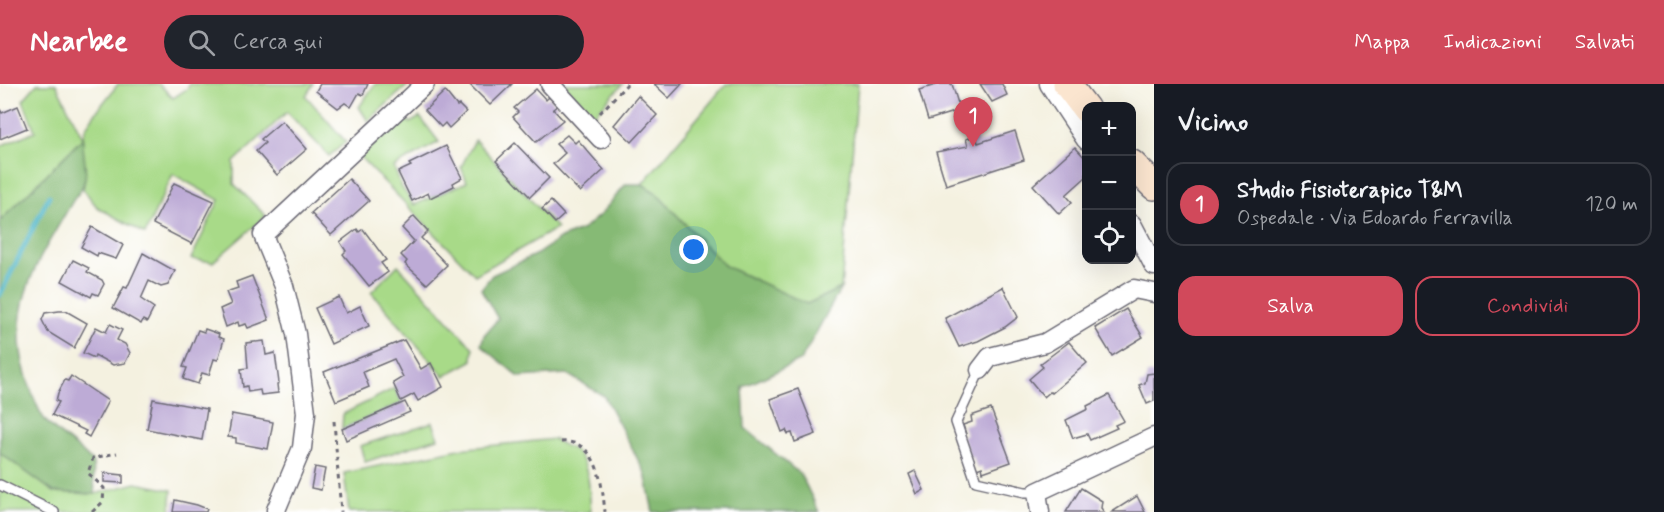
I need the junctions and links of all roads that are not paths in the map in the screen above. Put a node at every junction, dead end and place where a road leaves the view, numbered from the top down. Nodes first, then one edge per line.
1 (425, 84) edge
2 (549, 84) edge
3 (1049, 84) edge
4 (1067, 84) edge
5 (1082, 104) edge
6 (1082, 134) edge
7 (601, 139) dead end
8 (1136, 169) edge
9 (1154, 186) edge
10 (1136, 233) edge
11 (1154, 266) edge
12 (1154, 293) edge
13 (980, 370) joint
14 (1154, 437) edge
15 (0, 485) edge
16 (1037, 492) junction
17 (276, 510) dead end
18 (54, 512) edge
19 (1040, 512) edge

1 - 17 street
2 - 7 street
3 - 6 street
4 - 5 street
8 - 9 street
10 - 11 street
12 - 13 street
13 - 16 lane
14 - 16 street
15 - 18 lane
16 - 19 street

